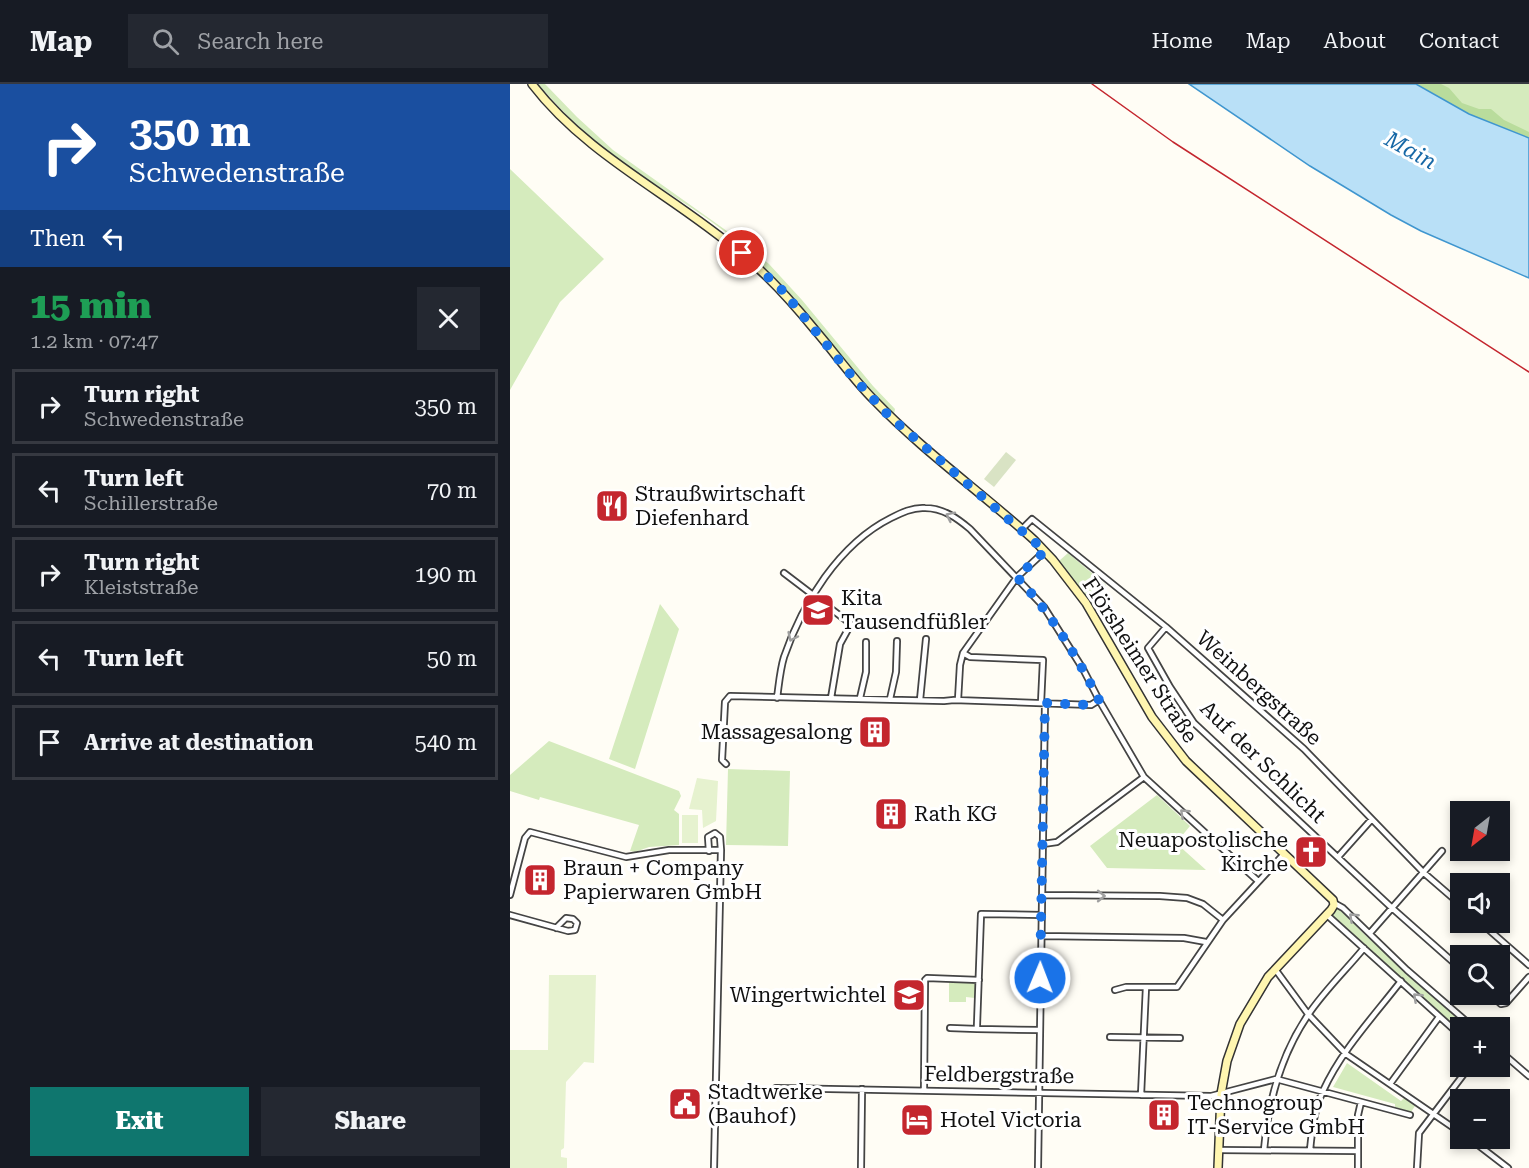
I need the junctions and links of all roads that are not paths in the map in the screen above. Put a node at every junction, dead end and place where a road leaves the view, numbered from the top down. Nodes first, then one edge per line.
1 (532, 84) edge
2 (1022, 529) junction
3 (1045, 551) junction
4 (784, 573) dead end
5 (1017, 577) junction
6 (814, 595) junction
7 (1166, 627) junction
8 (926, 639) dead end
9 (897, 641) dead end
10 (866, 642) dead end
11 (963, 654) junction
12 (777, 698) junction
13 (831, 698) junction
14 (860, 698) junction
15 (890, 699) junction
16 (920, 700) junction
17 (958, 700) junction
18 (1099, 700) junction
19 (1043, 703) junction
20 (726, 764) dead end
21 (1144, 777) junction
22 (1371, 820) junction
23 (1043, 844) junction
24 (721, 850) junction
25 (709, 851) junction
26 (1442, 851) dead end
27 (1284, 854) junction
28 (1338, 857) junction
29 (1424, 873) junction
30 (1258, 881) junction
31 (510, 895) edge
32 (1042, 895) junction
33 (1450, 895) edge
34 (1334, 903) junction
35 (1392, 908) junction
36 (510, 915) edge
37 (1042, 915) junction
38 (1327, 915) junction
39 (1223, 920) junction
40 (556, 928) dead end
41 (1370, 933) junction
42 (1493, 933) edge
43 (1041, 936) junction
44 (1206, 942) junction
45 (1364, 948) junction
46 (1450, 959) edge
47 (1529, 965) edge
48 (1275, 969) junction
49 (1529, 977) edge
50 (979, 980) junction
51 (1401, 981) junction
52 (1146, 987) junction
53 (1115, 990) dead end
54 (1510, 998) edge
55 (1308, 1014) junction
56 (1439, 1017) junction
57 (1461, 1017) edge
58 (1450, 1026) edge
59 (950, 1028) dead end
60 (977, 1029) junction
61 (1039, 1030) junction
62 (1110, 1037) dead end
63 (1144, 1037) junction
64 (1180, 1038) dead end
65 (1346, 1053) junction
66 (1510, 1060) edge
67 (1529, 1076) edge
68 (1461, 1077) edge
69 (1276, 1079) junction
70 (1390, 1084) junction
71 (776, 1088) dead end
72 (862, 1089) junction
73 (924, 1090) junction
74 (1323, 1091) junction
75 (1038, 1092) junction
76 (1221, 1094) junction
77 (1141, 1095) junction
78 (1361, 1102) junction
79 (1433, 1113) junction
80 (1410, 1115) dead end
81 (1450, 1125) edge
82 (1483, 1149) edge
83 (1219, 1150) junction
84 (1264, 1150) junction
85 (1310, 1150) junction
86 (1358, 1151) junction
87 (714, 1168) edge
88 (861, 1168) edge
89 (1038, 1168) edge
90 (1218, 1168) edge
91 (1358, 1168) edge
92 (1417, 1168) edge
93 (1508, 1168) edge

1 - 2 main road, Flörsheimer Straße
2 - 3 main road, Flörsheimer Straße
2 - 7 street, Weinbergstraße
3 - 5 street
3 - 27 main road, Flörsheimer Straße
4 - 6 street
5 -> 6 street
5 - 11 street
5 - 18 street
6 -> 12 street
6 - 13 street
7 - 22 street, Weinbergstraße
7 - 28 street, Auf der Schlicht
8 - 16 street
9 - 15 street
10 - 14 street
11 - 17 street
11 - 19 street
12 - 13 street
12 - 20 street
13 - 14 street
14 - 15 street
15 - 16 street
16 - 17 street
17 - 19 street
18 - 19 street
18 - 21 street
19 - 23 street
21 - 23 street
30 -> 21 street
22 - 28 street
22 - 29 street, Weinbergstraße
23 - 32 street
24 - 25 street
24 - 25 street
24 - 87 street
25 - 31 street
26 - 29 street
27 - 30 street
27 - 34 main road, Flörsheimer Straße
28 - 35 street, Auf der Schlicht
29 - 33 street, Weinbergstraße
29 - 35 street
30 - 39 street
32 - 37 street
32 -> 39 street
34 - 38 main road
41 -> 34 street, Flörsheimer Straße
35 - 41 street
35 - 46 street, Auf der Schlicht
36 - 40 street
37 - 43 street
37 - 50 street
38 - 45 street
38 - 48 main road
39 - 44 street
41 - 57 street, Flörsheimer Straße
42 - 47 street
43 - 44 street
43 - 61 street
44 - 52 street
45 - 51 street
45 - 55 street
48 - 55 street
48 - 76 main road
49 - 54 street
50 - 60 street
50 - 73 street
56 -> 51 street
51 - 65 street
52 - 53 street
52 - 63 street
55 - 65 street
55 - 69 street
56 - 58 street
56 - 70 street
59 - 60 street
60 - 61 street
61 - 75 street
62 - 63 street
63 - 64 street
63 - 77 street
65 - 70 street
65 - 74 street
66 - 67 street
68 - 79 street
69 - 74 street
69 - 76 street, Feldbergstraße
69 - 84 street
70 - 79 street
71 - 72 street, Feldbergstraße
72 - 73 street, Feldbergstraße
72 - 88 street
73 - 75 street, Feldbergstraße
74 - 78 street
74 - 85 street
75 - 77 street, Feldbergstraße
75 - 89 street
76 - 77 street, Feldbergstraße
76 - 83 main road
78 - 80 street
78 - 86 street
79 - 81 street
79 - 92 street
82 - 93 street
83 - 84 street
83 - 90 main road
84 - 85 street
85 - 86 street
86 - 91 street

